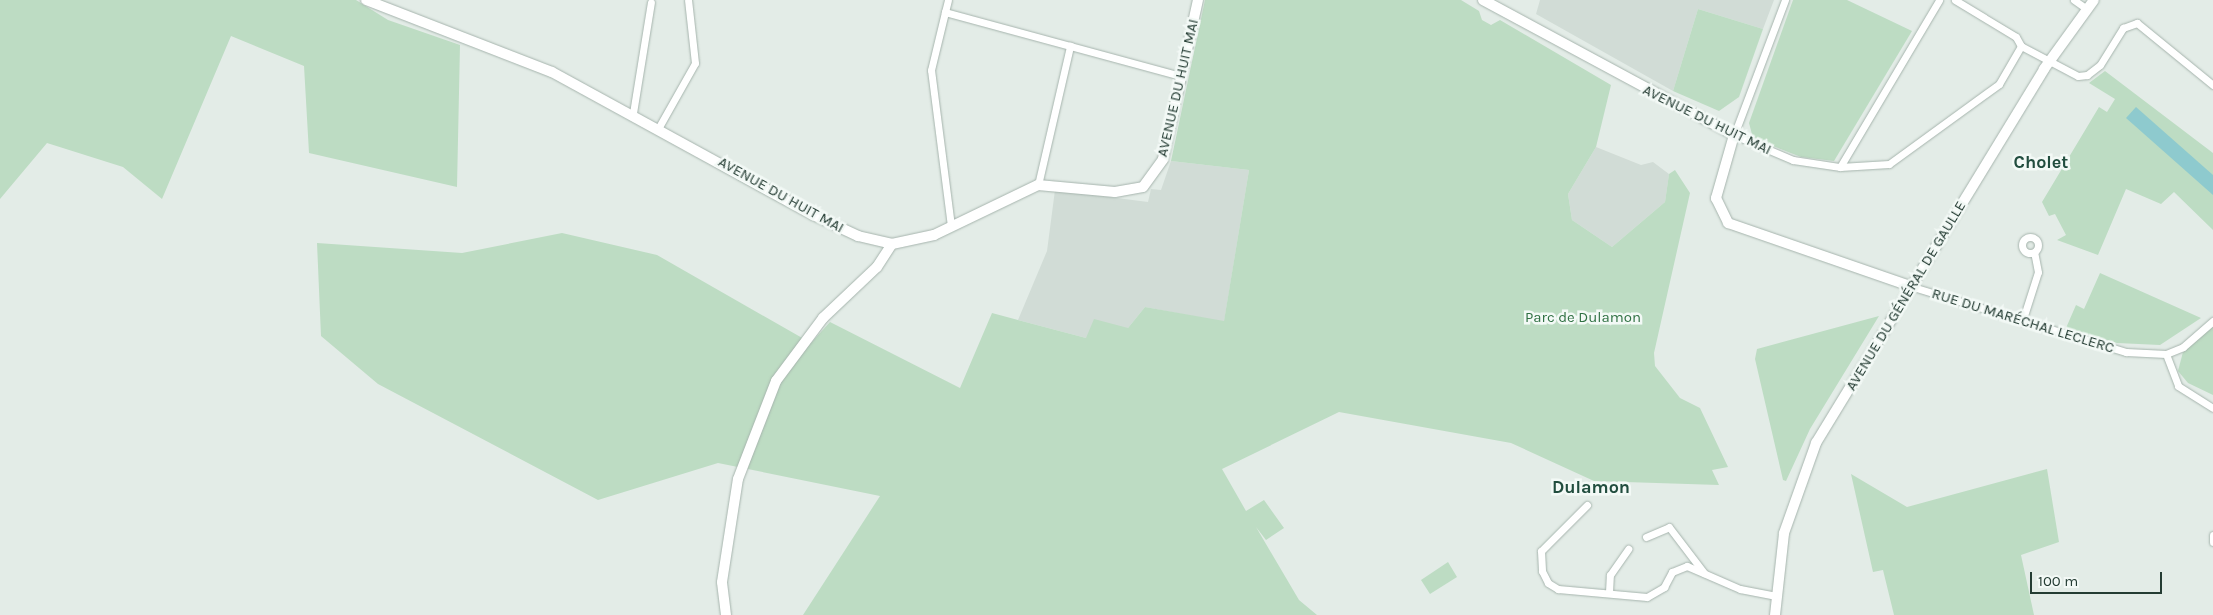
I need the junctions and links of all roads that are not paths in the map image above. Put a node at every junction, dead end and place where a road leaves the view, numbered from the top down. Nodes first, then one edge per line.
1 (366, 0) edge
2 (688, 0) edge
3 (948, 0) edge
4 (1198, 0) edge
5 (1785, 0) edge
6 (1939, 0) edge
7 (1955, 0) edge
8 (2074, 0) edge
9 (2094, 0) edge
10 (1488, 1) edge
11 (652, 2) dead end
12 (2087, 9) junction
13 (945, 12) junction
14 (1070, 46) junction
15 (2021, 46) junction
16 (2049, 62) junction
17 (1180, 76) junction
18 (2213, 84) edge
19 (634, 114) junction
20 (659, 127) junction
21 (1734, 135) junction
22 (1840, 167) junction
23 (1038, 185) junction
24 (951, 226) junction
25 (892, 244) junction
26 (2034, 252) dead end
27 (1913, 287) junction
28 (2213, 321) edge
29 (2022, 322) junction
30 (2166, 354) junction
31 (2213, 408) edge
32 (1587, 505) dead end
33 (2213, 535) edge
34 (1646, 537) dead end
35 (2213, 542) edge
36 (1628, 549) dead end
37 (1706, 576) junction
38 (1609, 592) junction
39 (1776, 596) junction
40 (726, 615) edge
41 (1775, 615) edge

1 - 19 main road, AVENUE DU HUIT MAI
2 - 20 street
3 - 13 street
4 - 17 main road, AVENUE DU HUIT MAI
5 - 21 street
6 - 22 street
7 - 15 street
8 - 12 street
9 - 12 main road, AVENUE DU GÉNÉRAL DE GAULLE
10 - 21 main road, AVENUE DU HUIT MAI
11 - 19 street
12 - 16 main road, AVENUE DU GÉNÉRAL DE GAULLE
13 - 14 street
13 - 24 street
14 - 17 street
14 - 23 street
15 - 16 street
15 - 22 street, AVENUE DU HUIT MAI
16 - 18 street
16 - 27 main road, AVENUE DU GÉNÉRAL DE GAULLE
17 - 23 main road, AVENUE DU HUIT MAI
19 - 20 main road, AVENUE DU HUIT MAI
20 - 25 main road, AVENUE DU HUIT MAI
21 - 22 street, AVENUE DU HUIT MAI
21 - 27 main road
23 - 24 main road, AVENUE DU HUIT MAI
24 - 25 main road, AVENUE DU HUIT MAI
25 - 40 main road
26 - 29 street
27 - 29 street, RUE DU MARÉCHAL LECLERC
27 - 39 main road, AVENUE DU GÉNÉRAL DE GAULLE
28 - 30 street
29 - 30 street, RUE DU MARÉCHAL LECLERC
30 - 31 street
32 - 38 street
33 - 35 street
34 - 37 street
36 - 38 street
37 - 38 street
37 - 39 street
39 - 41 main road, AVENUE DU GÉNÉRAL DE GAULLE

